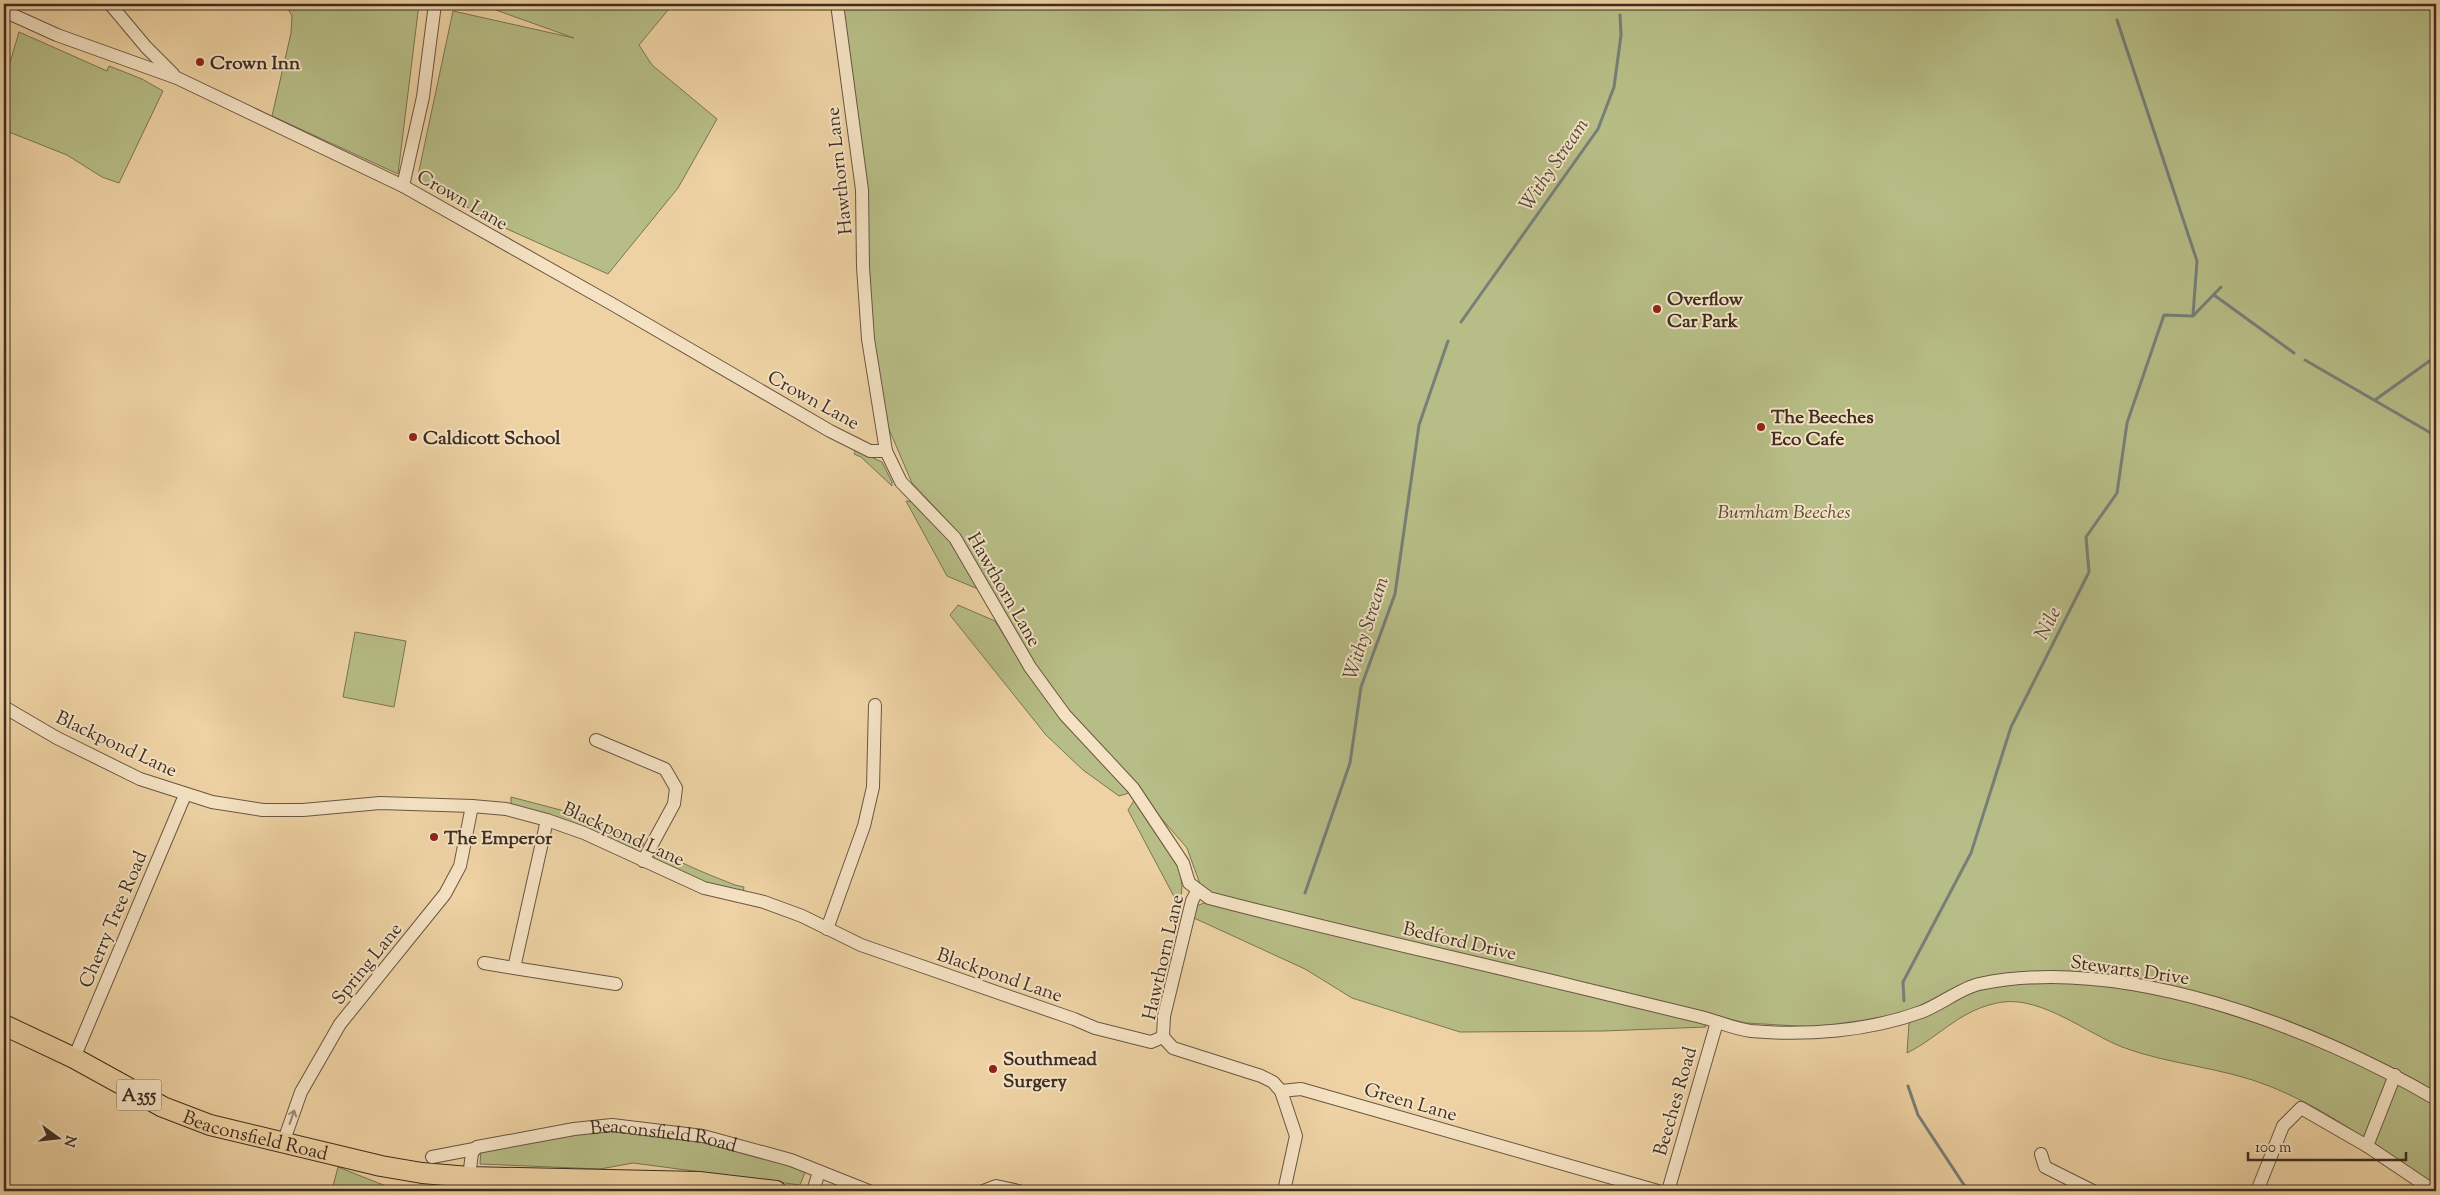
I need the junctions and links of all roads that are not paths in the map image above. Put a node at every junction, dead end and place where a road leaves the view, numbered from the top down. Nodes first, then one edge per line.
1 (110, 4) edge
2 (435, 4) edge
3 (837, 4) edge
4 (4, 11) edge
5 (177, 78) junction
6 (403, 186) junction
7 (886, 451) junction
8 (875, 704) dead end
9 (4, 707) edge
10 (596, 740) dead end
11 (185, 795) junction
12 (472, 806) junction
13 (547, 820) junction
14 (643, 861) junction
15 (1197, 891) junction
16 (827, 929) junction
17 (484, 963) dead end
18 (514, 968) junction
19 (616, 984) dead end
20 (1716, 1022) junction
21 (4, 1025) edge
22 (1163, 1037) junction
23 (74, 1058) junction
24 (2396, 1075) junction
25 (1281, 1091) junction
26 (2436, 1099) edge
27 (283, 1143) junction
28 (2367, 1146) junction
29 (474, 1149) junction
30 (2041, 1154) dead end
31 (432, 1156) dead end
32 (819, 1172) junction
33 (469, 1177) junction
34 (776, 1191) edge
35 (813, 1191) edge
36 (869, 1191) edge
37 (983, 1191) edge
38 (1019, 1191) edge
39 (1284, 1191) edge
40 (1658, 1191) edge
41 (1668, 1191) edge
42 (2093, 1191) edge
43 (2257, 1191) edge
44 (2434, 1191) edge

1 - 5 street
2 - 6 street
3 - 7 street, Hawthorn Lane
4 - 5 street, Crown Lane
5 - 6 street, Crown Lane
6 - 7 street, Crown Lane
7 - 15 street, Hawthorn Lane
8 - 16 street
9 - 11 street, Blackpond Lane
10 - 14 street
11 - 12 street, Blackpond Lane
11 - 23 street, Cherry Tree Road
12 - 13 street, Blackpond Lane
27 -> 12 street, Spring Lane
13 - 14 street, Blackpond Lane
13 - 18 street
14 - 16 street, Blackpond Lane
15 - 20 street, Bedford Drive
15 - 22 street, Hawthorn Lane
16 - 22 street, Blackpond Lane
17 - 18 street
18 - 19 street
20 - 24 street, Stewarts Drive
20 - 41 street, Beeches Road
21 - 23 main road, Beaconsfield Road / A355
22 - 25 street
23 - 27 main road, Beaconsfield Road / A355
24 - 26 street, Stewarts Drive
24 - 28 street
25 - 39 street
25 - 40 street, Green Lane
27 - 33 main road, Beaconsfield Road / A355
28 - 43 street
28 - 44 street
29 - 31 street, Beaconsfield Road
29 - 32 street, Beaconsfield Road
29 - 33 street
30 - 42 street
32 - 35 street
32 - 36 street, Beaconsfield Road
33 - 34 main road, Beaconsfield Road / A355
37 - 38 street

